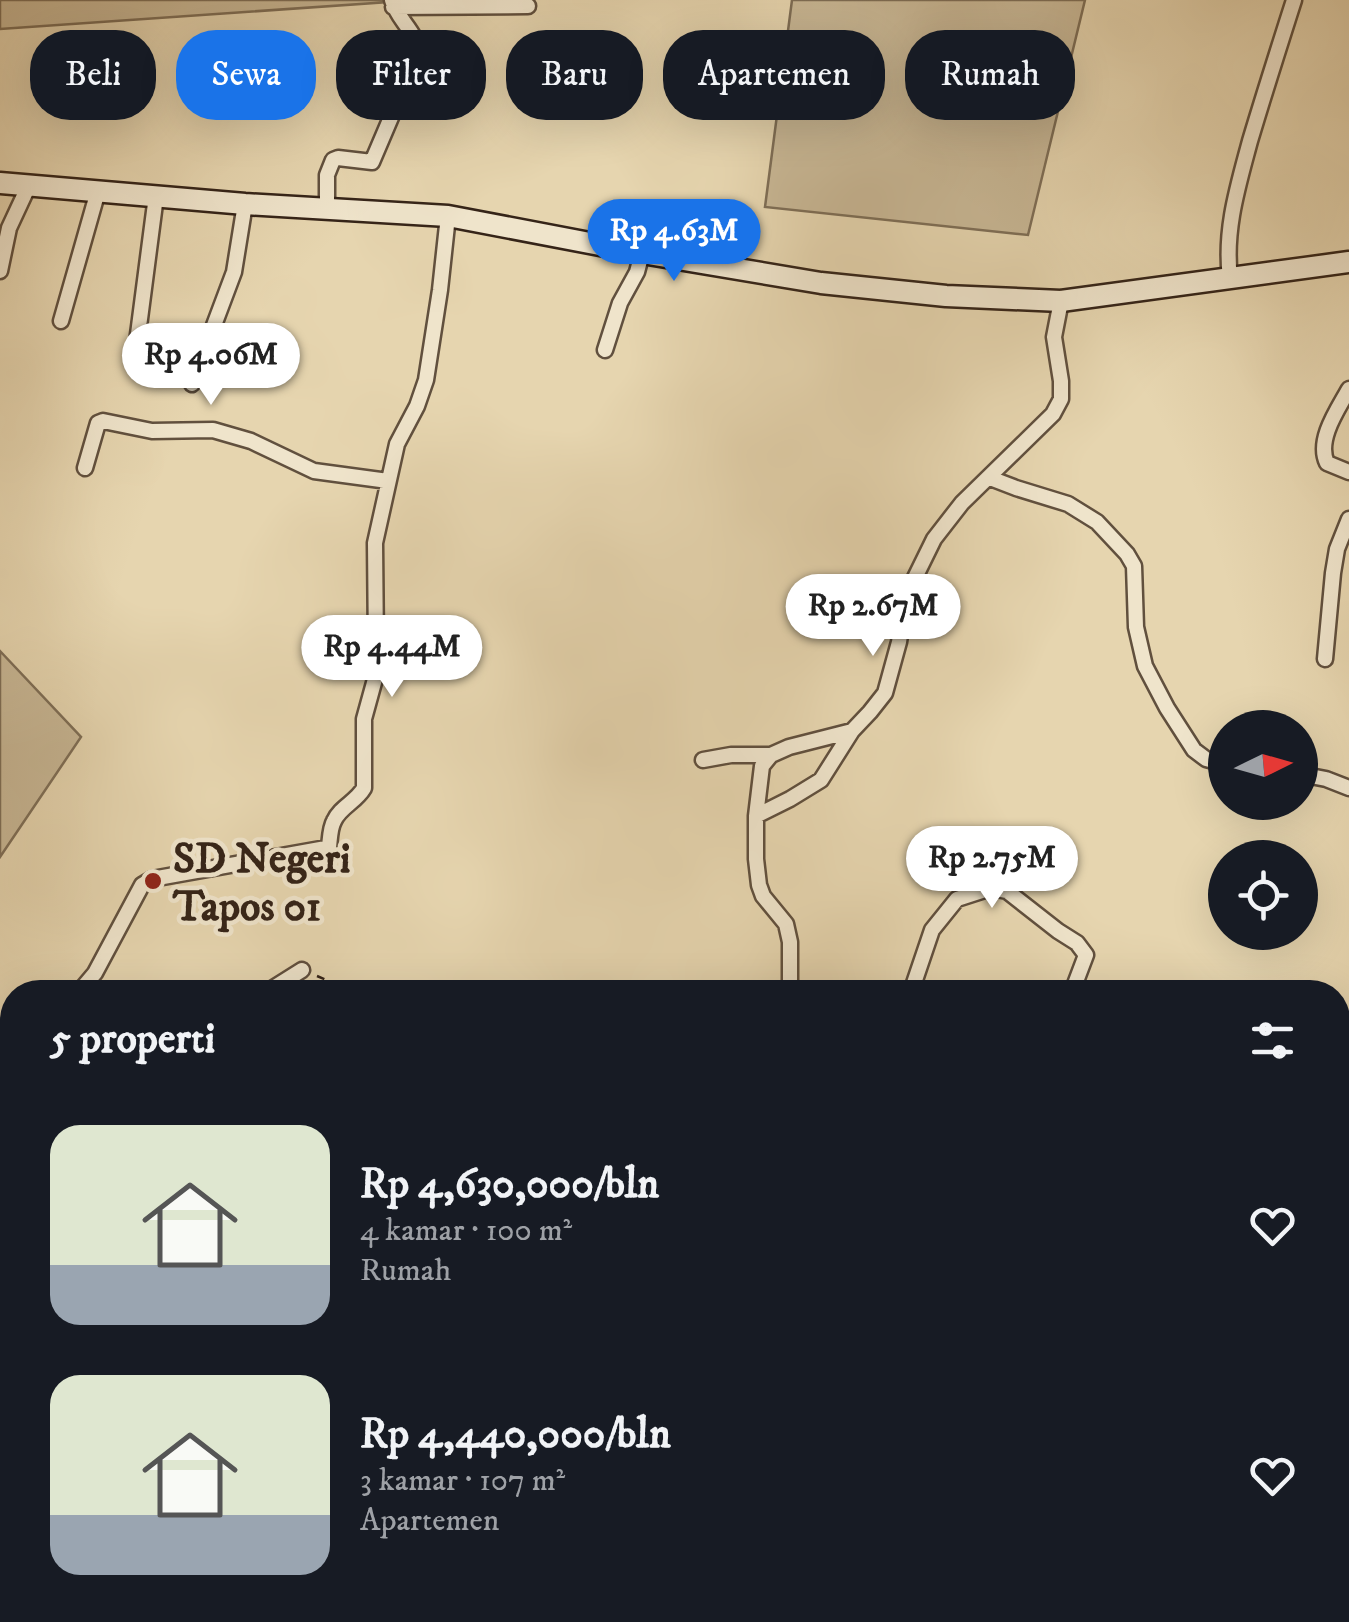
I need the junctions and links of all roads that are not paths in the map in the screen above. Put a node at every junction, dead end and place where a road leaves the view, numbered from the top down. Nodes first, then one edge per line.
1 (1294, 0) edge
2 (392, 4) edge
3 (528, 6) dead end
4 (0, 183) edge
5 (28, 186) junction
6 (98, 191) junction
7 (156, 196) junction
8 (245, 204) junction
9 (326, 209) junction
10 (448, 216) junction
11 (642, 253) junction
12 (1349, 262) edge
13 (0, 271) edge
14 (1230, 278) junction
15 (1061, 301) junction
16 (61, 321) dead end
17 (137, 342) dead end
18 (605, 350) dead end
19 (192, 384) dead end
20 (1349, 388) edge
21 (86, 468) dead end
22 (1349, 472) edge
23 (990, 478) junction
24 (388, 482) junction
25 (1349, 519) edge
26 (1325, 659) dead end
27 (852, 731) junction
28 (771, 754) junction
29 (703, 760) dead end
30 (1208, 760) edge
31 (1318, 777) edge
32 (1349, 788) edge
33 (756, 816) junction
34 (302, 970) road end
35 (89, 980) edge
36 (286, 980) edge
37 (790, 980) edge
38 (915, 980) edge
39 (1077, 980) edge

1 - 14 street
2 - 3 street
2 - 9 street
4 - 5 street
5 - 6 street
5 - 13 street
6 - 7 street
6 - 16 street
7 - 8 street
7 - 17 street
8 - 9 street
8 - 19 street
9 - 10 street
10 - 11 street
10 - 24 street
11 - 15 street
11 - 18 street
12 - 14 street
14 - 15 street
15 - 23 street
20 - 22 street
21 - 24 street
23 - 27 street
23 - 30 street
24 - 35 street
25 - 26 street
27 - 28 street
27 - 33 street
28 - 29 street
28 - 33 street
31 - 32 street
33 - 37 street
34 - 36 street
38 - 39 street

